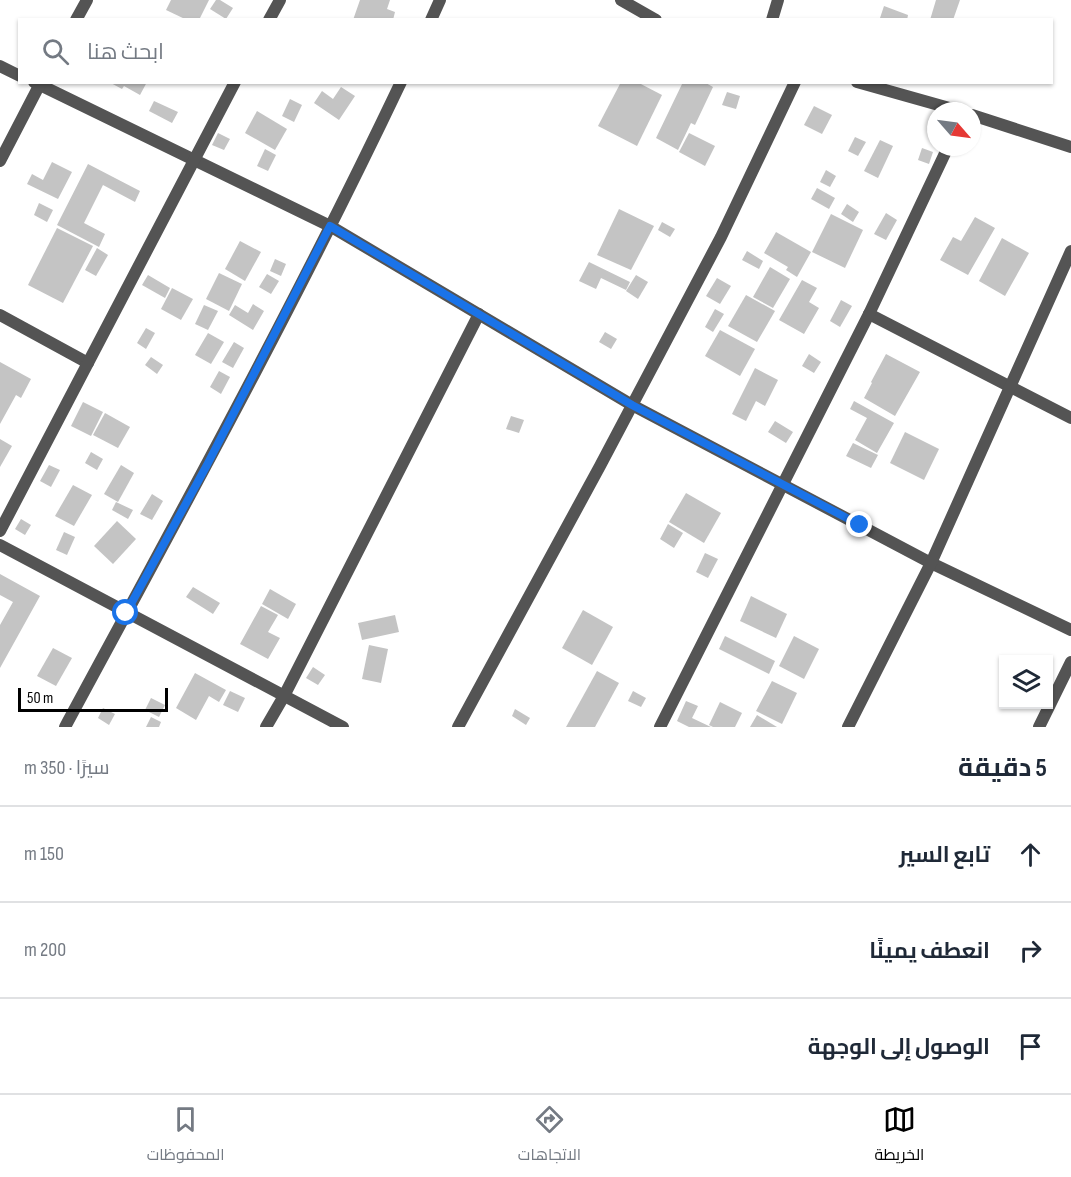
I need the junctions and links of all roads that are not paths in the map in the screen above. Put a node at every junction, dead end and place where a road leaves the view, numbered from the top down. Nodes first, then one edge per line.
1 (87, 0) edge
2 (280, 0) edge
3 (440, 0) edge
4 (621, 0) edge
5 (778, 0) edge
6 (77, 18) edge
7 (270, 18) edge
8 (431, 18) edge
9 (652, 18) edge
10 (773, 18) edge
11 (0, 66) edge
12 (18, 75) edge
13 (38, 84) edge
14 (40, 84) edge
15 (234, 84) edge
16 (400, 84) edge
17 (794, 84) edge
18 (864, 84) edge
19 (928, 102) edge
20 (981, 118) edge
21 (1071, 147) edge
22 (944, 156) edge
23 (194, 159) junction
24 (0, 161) edge
25 (330, 226) junction
26 (1071, 251) edge
27 (479, 314) junction
28 (869, 314) junction
29 (0, 315) edge
30 (88, 363) junction
31 (1010, 389) junction
32 (632, 405) junction
33 (1071, 418) edge
34 (782, 483) junction
35 (0, 531) edge
36 (0, 545) edge
37 (932, 563) junction
38 (126, 613) junction
39 (1071, 630) edge
40 (1071, 662) edge
41 (284, 696) junction
42 (65, 727) edge
43 (266, 727) edge
44 (343, 727) edge
45 (458, 727) edge
46 (660, 727) edge
47 (848, 727) edge
48 (1039, 727) edge

1 - 6 street
2 - 7 street
3 - 8 street
4 - 9 street
5 - 10 street
11 - 12 street
13 - 24 street
14 - 23 street
15 - 23 street
16 - 25 street
17 - 32 street
18 - 19 street
20 - 21 street
22 - 28 street
23 - 25 street
23 - 30 street
25 - 27 street
25 - 38 street
26 - 31 street
27 - 32 street
27 - 41 street
28 - 31 street
28 - 34 street
29 - 30 street
30 - 35 street
31 - 33 street
31 - 37 street
32 - 34 street
32 - 45 street
34 - 37 street
34 - 46 street
36 - 38 street
37 - 39 street
37 - 47 street
38 - 41 street
38 - 42 street
40 - 48 street
41 - 43 street
41 - 44 street

